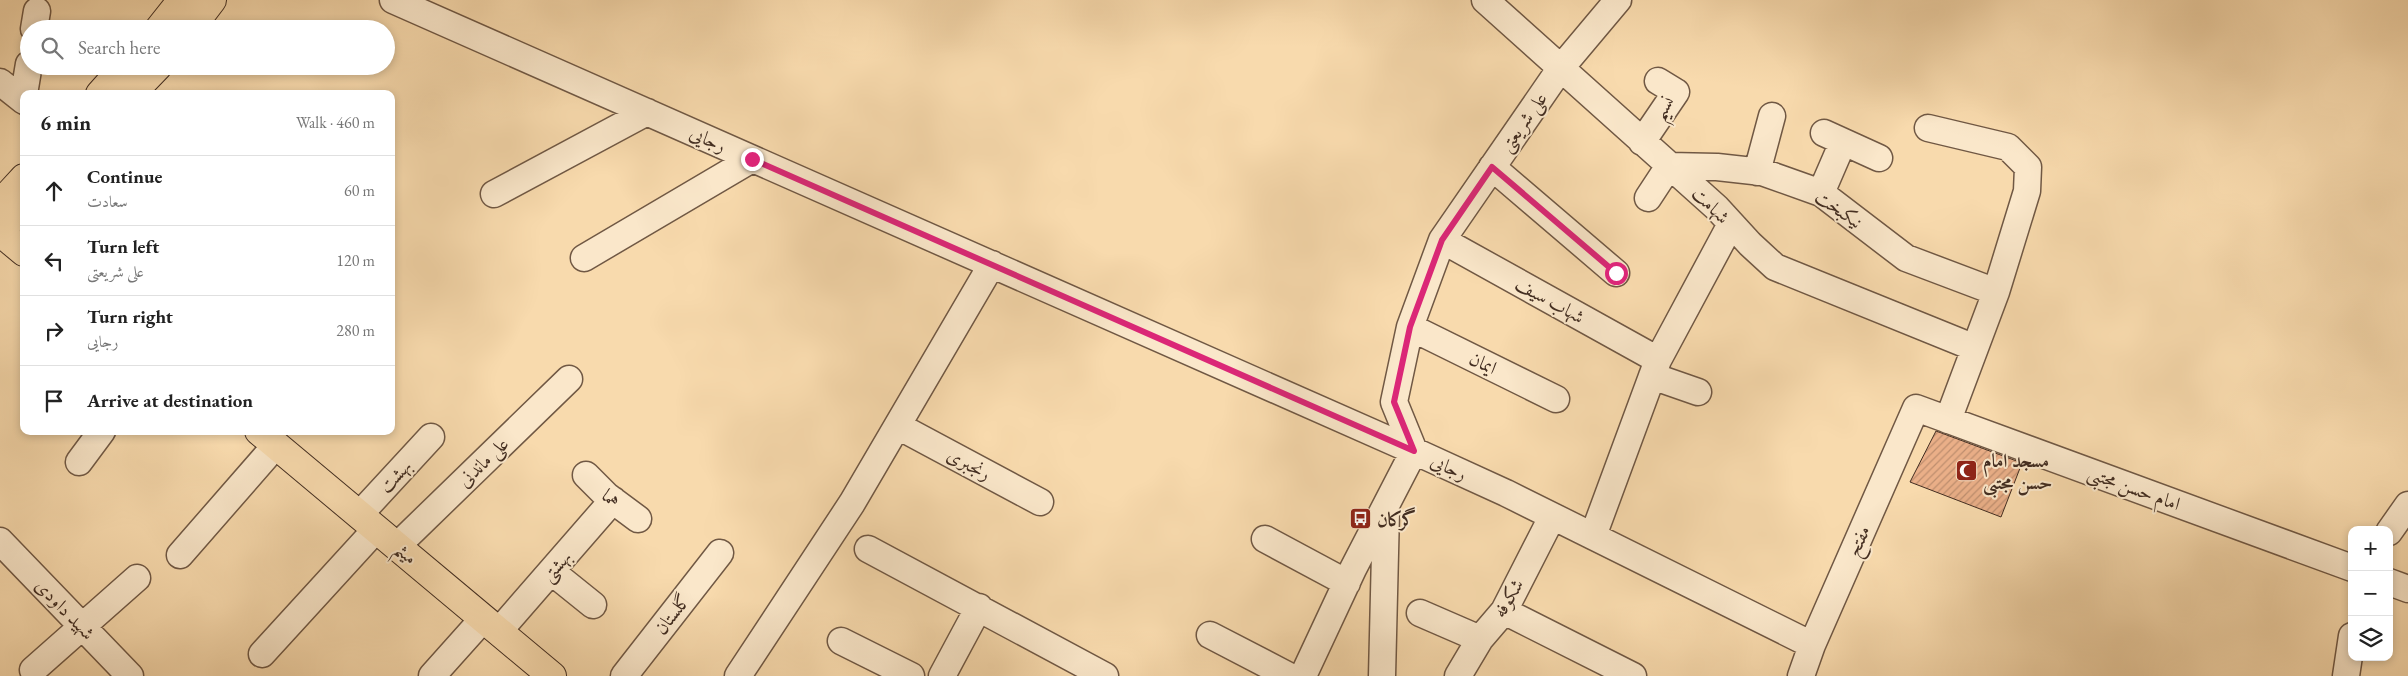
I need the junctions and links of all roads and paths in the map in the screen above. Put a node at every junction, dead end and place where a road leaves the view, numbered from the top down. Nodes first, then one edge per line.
1 (212, 0) edge
2 (393, 0) edge
3 (1485, 0) edge
4 (1618, 0) edge
5 (179, 9) edge
6 (168, 20) edge
7 (1560, 69) junction
8 (27, 75) edge
9 (117, 75) edge
10 (149, 75) edge
11 (0, 82) edge
12 (25, 90) edge
13 (104, 90) edge
14 (135, 90) edge
15 (1676, 92) dead end
16 (20, 97) edge
17 (647, 112) junction
18 (1772, 116) dead end
19 (1928, 128) dead end
20 (1642, 142) junction
21 (1879, 158) dead end
22 (752, 159) junction
23 (1669, 166) junction
24 (1492, 167) junction
25 (1757, 172) junction
26 (20, 188) edge
27 (1821, 193) junction
28 (494, 194) dead end
29 (1648, 198) dead end
30 (8, 218) edge
31 (1731, 224) junction
32 (1442, 240) junction
33 (20, 244) edge
34 (584, 258) dead end
35 (992, 264) junction
36 (1616, 273) dead end
37 (1996, 292) junction
38 (1410, 327) junction
39 (1975, 348) junction
40 (1655, 368) junction
41 (569, 379) dead end
42 (1698, 392) dead end
43 (1556, 400) dead end
44 (1916, 408) joint
45 (1948, 420) junction
46 (898, 426) junction
47 (99, 435) edge
48 (251, 435) edge
49 (432, 437) dead end
50 (268, 443) edge
51 (1414, 451) junction
52 (79, 462) dead end
53 (586, 475) dead end
54 (613, 500) junction
55 (1040, 502) dead end
56 (2408, 505) edge
57 (1386, 508) junction
58 (1552, 517) junction
59 (638, 519) dead end
60 (364, 526) junction
61 (2393, 526) edge
62 (1593, 536) junction
63 (1265, 539) dead end
64 (0, 541) edge
65 (396, 546) junction
66 (868, 550) dead end
67 (720, 553) dead end
68 (180, 555) dead end
69 (2348, 567) edge
70 (552, 572) junction
71 (1350, 576) junction
72 (137, 578) dead end
73 (2393, 583) edge
74 (2408, 589) edge
75 (1385, 603) junction
76 (594, 605) dead end
77 (979, 607) junction
78 (1504, 611) junction
79 (1420, 613) dead end
80 (81, 625) junction
81 (486, 630) junction
82 (1210, 635) dead end
83 (1480, 639) junction
84 (842, 642) dead end
85 (1812, 645) junction
86 (262, 654) dead end
87 (2348, 661) edge
88 (33, 670) dead end
89 (130, 676) edge
90 (432, 676) edge
91 (528, 676) edge
92 (552, 676) edge
93 (624, 676) edge
94 (738, 676) edge
95 (911, 676) edge
96 (942, 676) edge
97 (1105, 676) edge
98 (1289, 676) edge
99 (1303, 676) edge
100 (1382, 676) edge
101 (1458, 676) edge
102 (1633, 676) edge
103 (1801, 676) edge
104 (2346, 676) edge

1 - 5 main road
2 - 17 street, رجایی
3 - 7 street, شهامت
4 - 7 street, علی شریعتی
5 - 6 main road
7 - 20 street, شهامت
7 - 24 street, علی شریعتی
8 - 12 street
9 - 13 main road
10 - 14 main road
11 - 16 street
15 - 20 street, نسیم
17 - 22 street, رجایی
17 - 28 street
18 - 25 street
19 - 37 street
20 - 23 street, شهامت
21 - 27 street
22 - 34 street
22 - 35 street, رجایی
23 - 25 street, نیکبخت
23 - 29 street
23 - 31 street, شهامت
24 - 32 street, علی شریعتی
24 - 36 street
25 - 27 street, نیکبخت
26 - 30 main road
27 - 37 street, نیکبخت
30 - 33 main road
31 - 39 street, شهامت
31 - 40 street
32 - 38 street, علی شریعتی
32 - 40 street, شهاب سیف
35 - 46 street
35 - 51 street, رجایی
37 - 39 street
38 - 43 street, ایمان
38 - 51 street, علی شریعتی
39 - 45 street
40 - 42 street, شهاب سیف
40 - 62 street
41 - 65 street, علی ماندنی
44 - 45 street, امام حسن مجتبی
44 - 85 street, مفتح
45 - 69 street, امام حسن مجتبی
46 - 55 street, رنجبری
46 - 94 street
47 - 52 street
48 - 50 main road, میثم
49 - 60 street, بهشت
50 - 60 main road, میثم
50 - 68 street
51 - 57 street
51 - 58 street, رجایی
53 - 54 street, هما
54 - 59 street, هما
54 - 70 street, بهشتی
56 - 61 street
57 - 71 street
57 - 75 street
58 - 62 street, رجایی
58 - 78 street, شکوفه
60 - 65 main road, میثم
60 - 81 main road, میثم
60 - 86 street, بهشت
62 - 85 street, رجایی
63 - 71 street
64 - 80 street, شهید داودی
65 - 81 main road, میثم
66 - 77 street
67 - 93 street, گلستان
70 - 76 street
70 - 81 street, بهشتی
71 - 75 street
71 - 99 street
72 - 80 street
73 - 74 street
75 - 100 street
77 - 96 street
77 - 97 street
78 - 83 street, شکوفه
78 - 102 street
79 - 83 street
80 - 88 street
80 - 89 street, شهید داودی
81 - 90 street, بهشتی
81 - 91 main road, میثم
81 - 92 main road, میثم
82 - 98 street
83 - 101 street, شکوفه
84 - 95 street
85 - 103 street, مفتح
87 - 104 street

